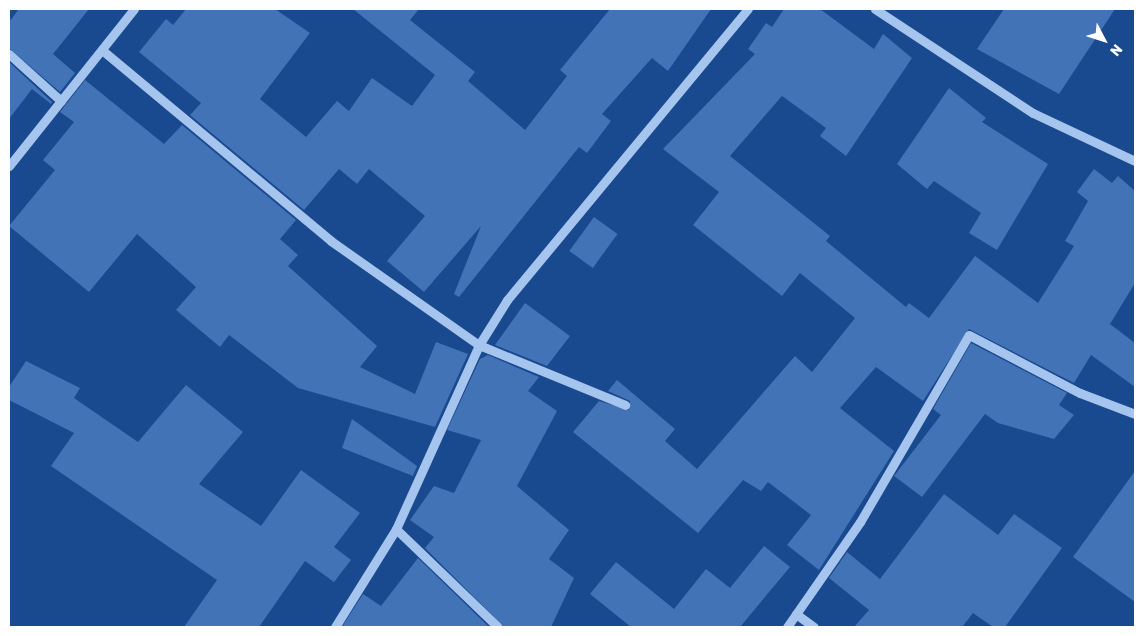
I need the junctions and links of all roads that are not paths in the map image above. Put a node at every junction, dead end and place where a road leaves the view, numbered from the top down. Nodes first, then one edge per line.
1 (134, 9) edge
2 (748, 9) edge
3 (875, 9) edge
4 (102, 50) junction
5 (9, 54) edge
6 (61, 101) junction
7 (1135, 161) edge
8 (9, 166) edge
9 (479, 345) junction
10 (625, 406) dead end
11 (1135, 414) edge
12 (396, 529) junction
13 (796, 614) junction
14 (335, 627) edge
15 (498, 627) edge
16 (787, 627) edge
17 (814, 627) edge

1 - 4 street
2 - 9 street
3 - 7 street
4 - 6 street
4 - 9 street
5 - 6 street
6 - 8 street
9 - 10 street
9 - 12 street
11 - 13 street
12 - 14 street
12 - 15 street
13 - 16 street
13 - 17 street

